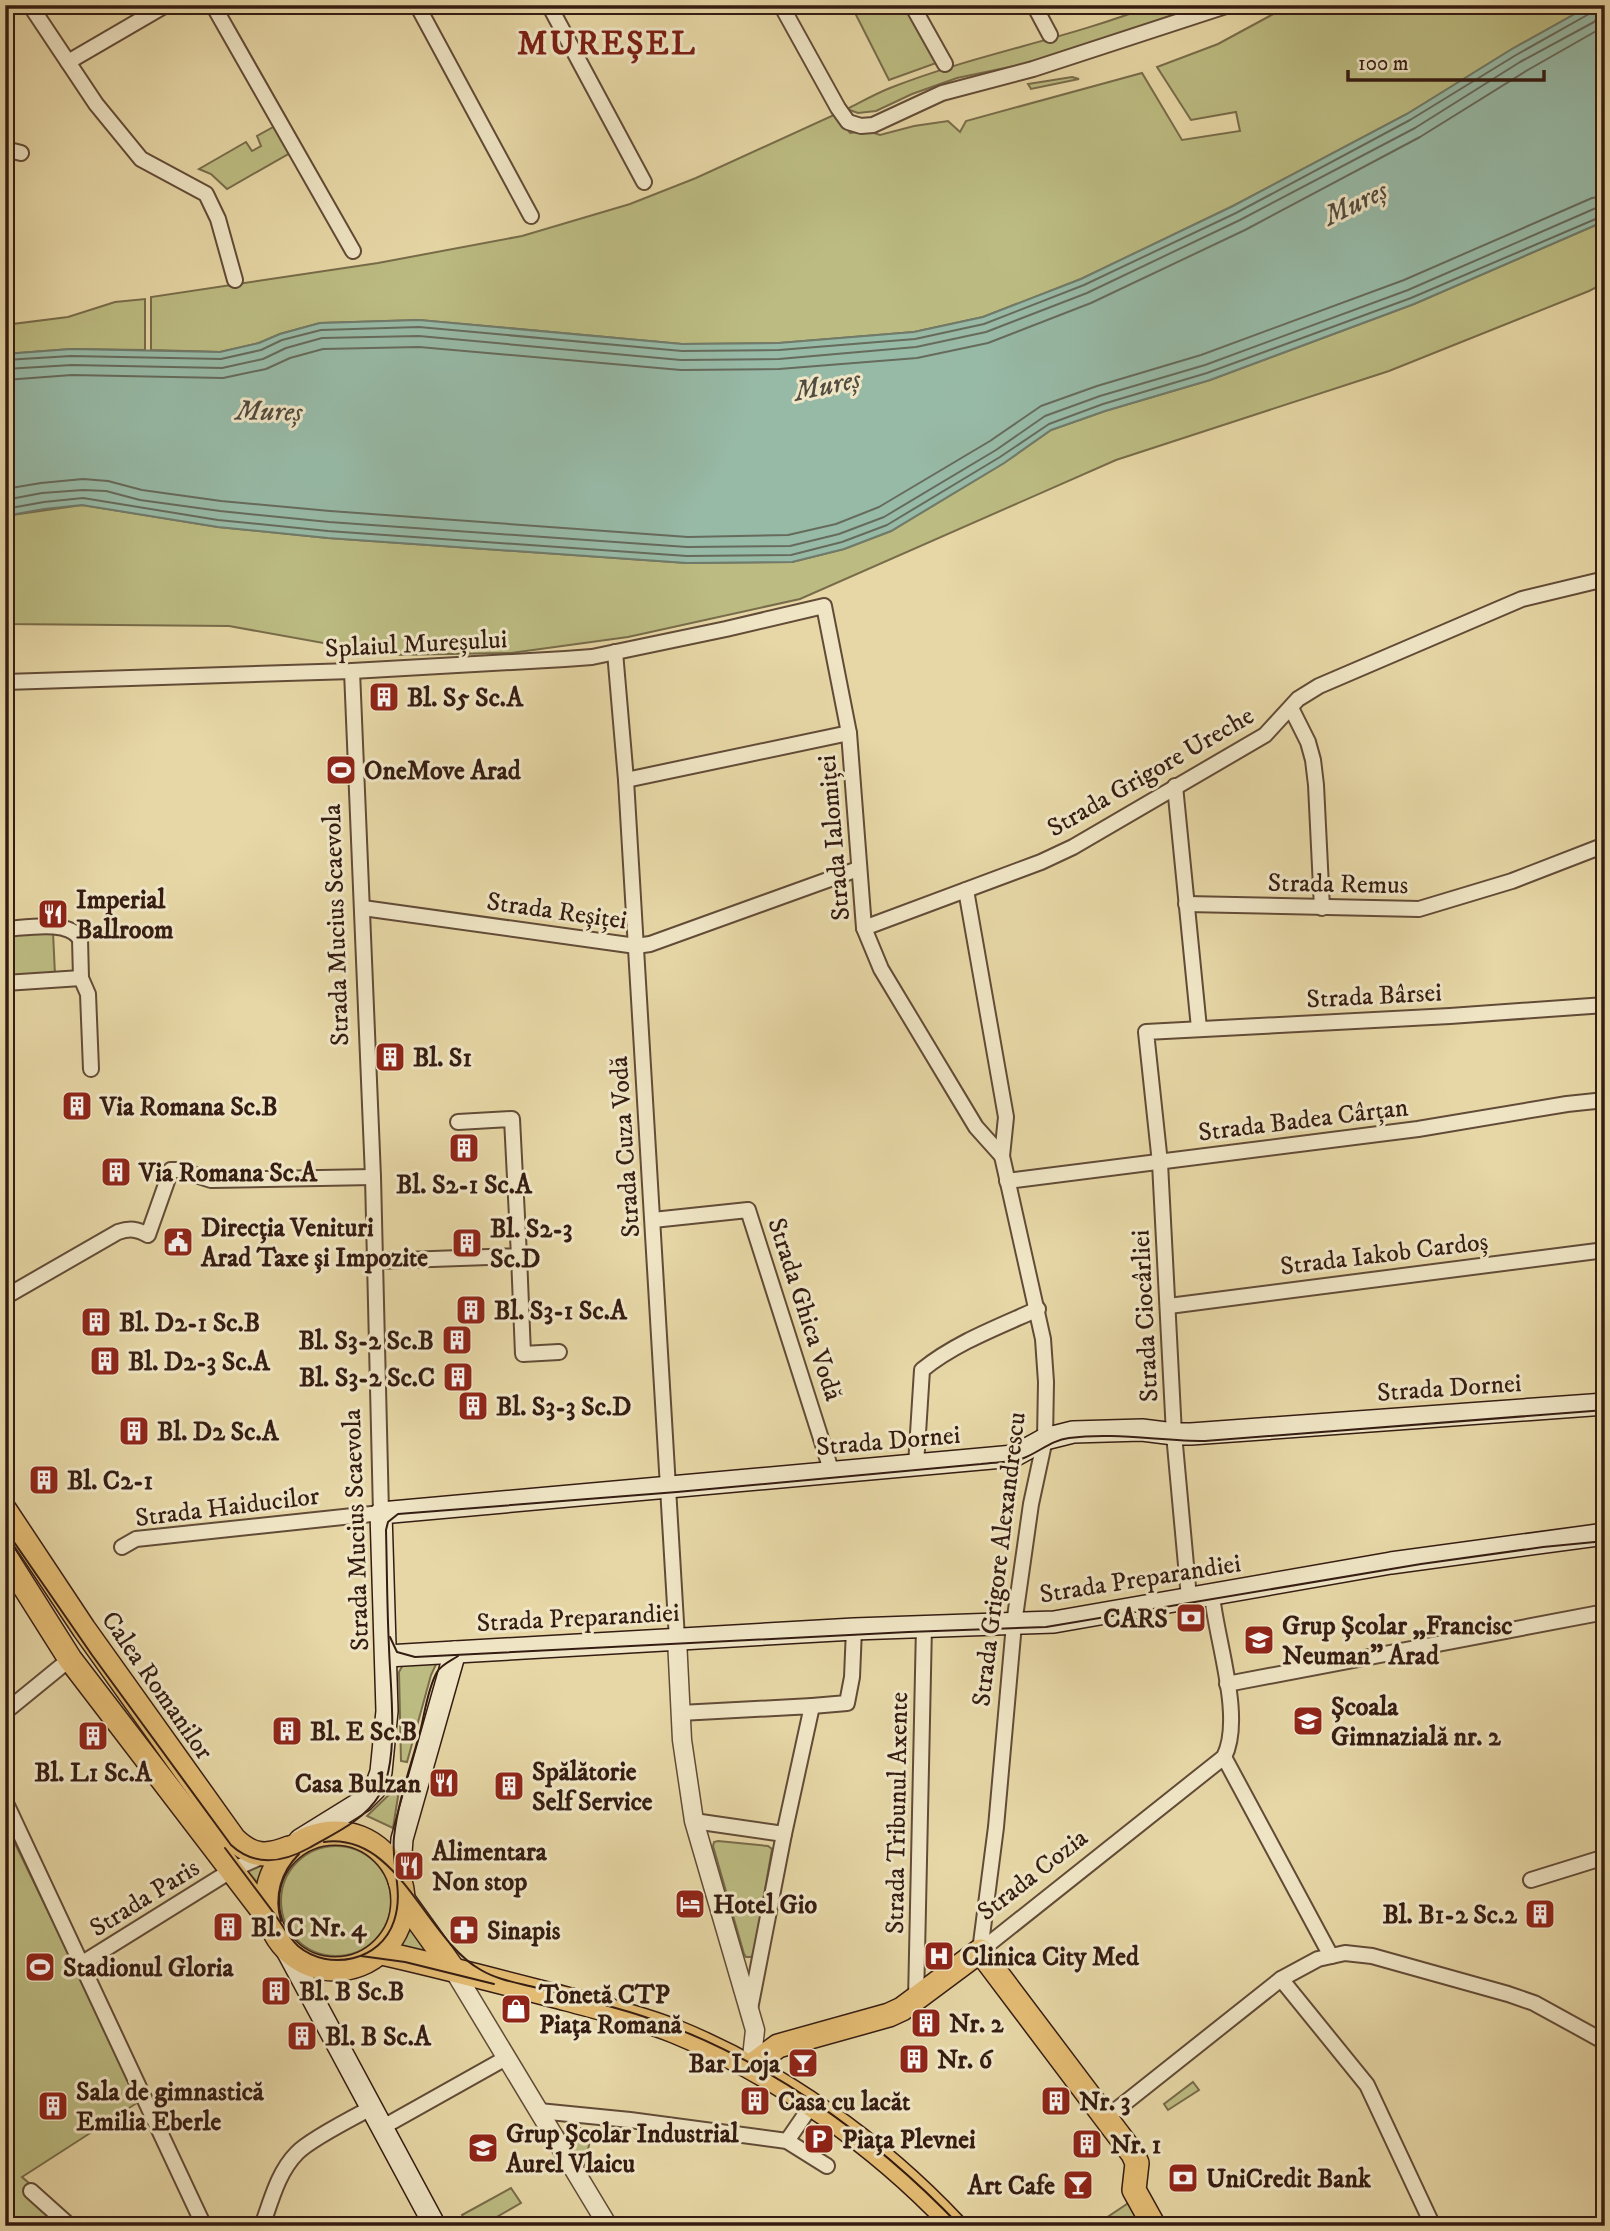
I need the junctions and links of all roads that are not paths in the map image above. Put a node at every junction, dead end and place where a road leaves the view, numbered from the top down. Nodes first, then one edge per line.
1 (30, 5) edge
2 (166, 5) edge
3 (213, 5) edge
4 (417, 5) edge
5 (548, 5) edge
6 (781, 5) edge
7 (912, 5) edge
8 (1034, 5) edge
9 (1229, 5) edge
10 (1050, 35) dead end
11 (68, 62) junction
12 (944, 64) dead end
13 (5, 149) edge
14 (22, 153) dead end
15 (644, 182) dead end
16 (531, 216) dead end
17 (353, 251) dead end
18 (235, 280) dead end
19 (1605, 579) edge
20 (824, 606) joint
21 (615, 652) junction
22 (352, 671) junction
23 (5, 682) edge
24 (1291, 708) junction
25 (849, 733) junction
26 (626, 780) junction
27 (1175, 786) junction
28 (1605, 845) edge
29 (858, 869) junction
30 (967, 890) junction
31 (1186, 904) junction
32 (363, 908) junction
33 (1322, 908) junction
34 (864, 928) junction
35 (5, 929) edge
36 (636, 946) junction
37 (81, 978) junction
38 (5, 983) edge
39 (1605, 1005) edge
40 (1199, 1028) junction
41 (1146, 1032) joint
42 (91, 1069) dead end
43 (1605, 1100) edge
44 (1006, 1117) junction
45 (458, 1122) dead end
46 (976, 1127) junction
47 (1002, 1156) junction
48 (1160, 1163) junction
49 (373, 1177) junction
50 (1007, 1181) junction
51 (653, 1220) junction
52 (1605, 1250) edge
53 (519, 1256) junction
54 (376, 1261) junction
55 (5, 1297) edge
56 (1169, 1306) junction
57 (1038, 1309) junction
58 (559, 1352) dead end
59 (1605, 1405) edge
60 (1174, 1434) junction
61 (1045, 1439) junction
62 (916, 1465) junction
63 (832, 1473) junction
64 (669, 1487) junction
65 (5, 1510) edge
66 (382, 1513) junction
67 (1605, 1534) edge
68 (122, 1547) dead end
69 (5, 1556) edge
70 (1212, 1595) junction
71 (1189, 1598) junction
72 (1605, 1612) edge
73 (1014, 1624) junction
74 (924, 1626) junction
75 (854, 1629) junction
76 (677, 1639) junction
77 (454, 1652) junction
78 (387, 1656) junction
79 (70, 1659) junction
80 (1227, 1684) junction
81 (812, 1706) junction
82 (5, 1712) edge
83 (680, 1713) junction
84 (1224, 1757) junction
85 (5, 1801) edge
86 (694, 1821) junction
87 (784, 1834) junction
88 (295, 1844) junction
89 (265, 1855) junction
90 (1605, 1857) edge
91 (232, 1870) junction
92 (1531, 1880) dead end
93 (402, 1892) junction
94 (269, 1919) junction
95 (284, 1945) junction
96 (980, 1951) junction
97 (382, 1954) junction
98 (1331, 1956) junction
99 (81, 1964) junction
100 (453, 1969) junction
101 (1281, 1979) junction
102 (916, 2001) junction
103 (750, 2010) junction
104 (1605, 2042) edge
105 (506, 2058) junction
106 (751, 2066) junction
107 (811, 2106) junction
108 (371, 2108) junction
109 (539, 2111) junction
110 (1106, 2118) junction
111 (383, 2127) junction
112 (787, 2141) junction
113 (827, 2166) dead end
114 (31, 2191) dead end
115 (70, 2226) edge
116 (204, 2226) edge
117 (262, 2226) edge
118 (435, 2226) edge
119 (608, 2226) edge
120 (955, 2226) edge
121 (1154, 2226) edge
122 (1433, 2226) edge

1 - 11 street
2 - 11 street
3 - 17 street
4 - 16 street
5 - 15 street
6 - 9 street
7 - 12 street
8 - 10 street
11 - 18 street
13 - 14 street
19 - 24 street, Strada Grigore Ureche
20 - 21 street, Splaiul Mureșului
20 - 25 street, Strada Ialomiței
21 - 22 street, Splaiul Mureșului
21 - 26 street, Strada Cuza Vodă
22 - 23 street, Splaiul Mureșului
22 - 32 street, Strada Mucius Scaevola
24 - 27 street, Strada Grigore Ureche
24 - 33 street
25 - 26 street
25 - 29 street, Strada Ialomiței
26 - 36 street, Strada Cuza Vodă
27 - 30 street, Strada Grigore Ureche
27 - 31 street
28 - 33 street, Strada Remus
29 - 34 street, Strada Ialomiței
29 - 36 street, Strada Reșiței
30 - 34 street, Strada Grigore Ureche
30 - 44 street, Strada Grigore Alexandrescu
31 - 33 street, Strada Remus
31 - 40 street
32 - 36 street, Strada Reșiței
32 - 49 street, Strada Mucius Scaevola
34 - 46 street, Strada Ialomiței
35 - 37 street
36 - 51 street, Strada Cuza Vodă
37 - 38 street
37 - 42 street
39 - 40 street, Strada Bârsei
40 - 41 street, Strada Bârsei
41 - 48 street, Strada Ciocârliei
43 - 48 street, Strada Badea Cârțan
44 - 46 street
44 - 47 street, Strada Grigore Alexandrescu
45 - 53 street
46 - 47 street, Strada Ialomiței
47 - 50 street, Strada Grigore Alexandrescu
48 - 50 street, Strada Badea Cârțan
48 - 56 street, Strada Ciocârliei
49 - 54 street, Strada Mucius Scaevola
49 - 55 street
50 - 57 street, Strada Grigore Alexandrescu
51 - 63 street, Strada Ghica Vodă
51 - 64 street, Strada Cuza Vodă
52 - 56 street, Strada Iakob Cardoș
53 - 54 street
53 - 58 street
54 - 66 street, Strada Mucius Scaevola
56 - 60 street, Strada Ciocârliei
57 - 61 street, Strada Grigore Alexandrescu
57 - 62 street
59 - 60 main road, Strada Dornei
60 - 61 main road, Strada Dornei
60 - 71 street, Strada Ciocârliei
61 - 62 main road, Strada Dornei
61 - 73 street, Strada Grigore Alexandrescu
62 - 63 main road, Strada Dornei
63 - 64 main road, Strada Dornei
64 - 66 main road, Strada Dornei
64 - 76 street, Strada Cuza Vodă
65 - 89 main road, Calea Romanilor
66 - 68 street, Strada Haiducilor
66 - 78 main road, Strada Mucius Scaevola
67 - 70 main road, Strada Preparandiei
69 - 79 main road, Calea Romanilor
70 - 71 main road, Strada Preparandiei
70 - 80 street
71 - 73 main road, Strada Preparandiei
72 - 80 street
73 - 74 main road, Strada Preparandiei
73 - 96 street, Strada Grigore Alexandrescu
74 - 75 main road, Strada Preparandiei
74 - 102 street, Strada Tribunul Axente
75 - 76 main road, Strada Preparandiei
75 - 81 street
76 - 77 main road, Strada Preparandiei
76 - 83 street
77 - 78 main road, Strada Preparandiei
77 - 93 main road
78 - 88 main road, Strada Mucius Scaevola
79 - 82 street
79 - 91 main road, Calea Romanilor
80 - 84 street
81 - 83 street
81 - 87 street
83 - 86 street
84 - 96 street, Strada Cozia
84 - 98 street
85 - 99 street
86 - 87 street
86 - 103 street
87 - 103 street
88 - 89 main road
88 - 93 main road
88 - 94 main road
89 - 91 street, Strada Paris
90 - 92 street
91 - 94 main road, Calea Romanilor
91 - 99 street, Strada Paris
93 - 97 main road
93 - 100 main road
94 - 95 main road
95 - 97 main road
95 - 108 main road
96 - 102 main road, Strada Cozia
96 - 110 main road
97 - 100 main road
98 - 101 street
98 - 104 street
99 - 116 street
100 - 105 street
100 - 106 main road
101 - 110 street
101 - 122 street
102 - 106 main road, Strada Cozia
103 - 106 street
105 - 109 street
105 - 111 street
106 - 107 main road
107 - 112 street
107 - 120 main road
108 - 111 main road
108 - 117 street
109 - 112 street
109 - 119 street
110 - 121 main road
111 - 118 main road
112 - 113 street
114 - 115 street

